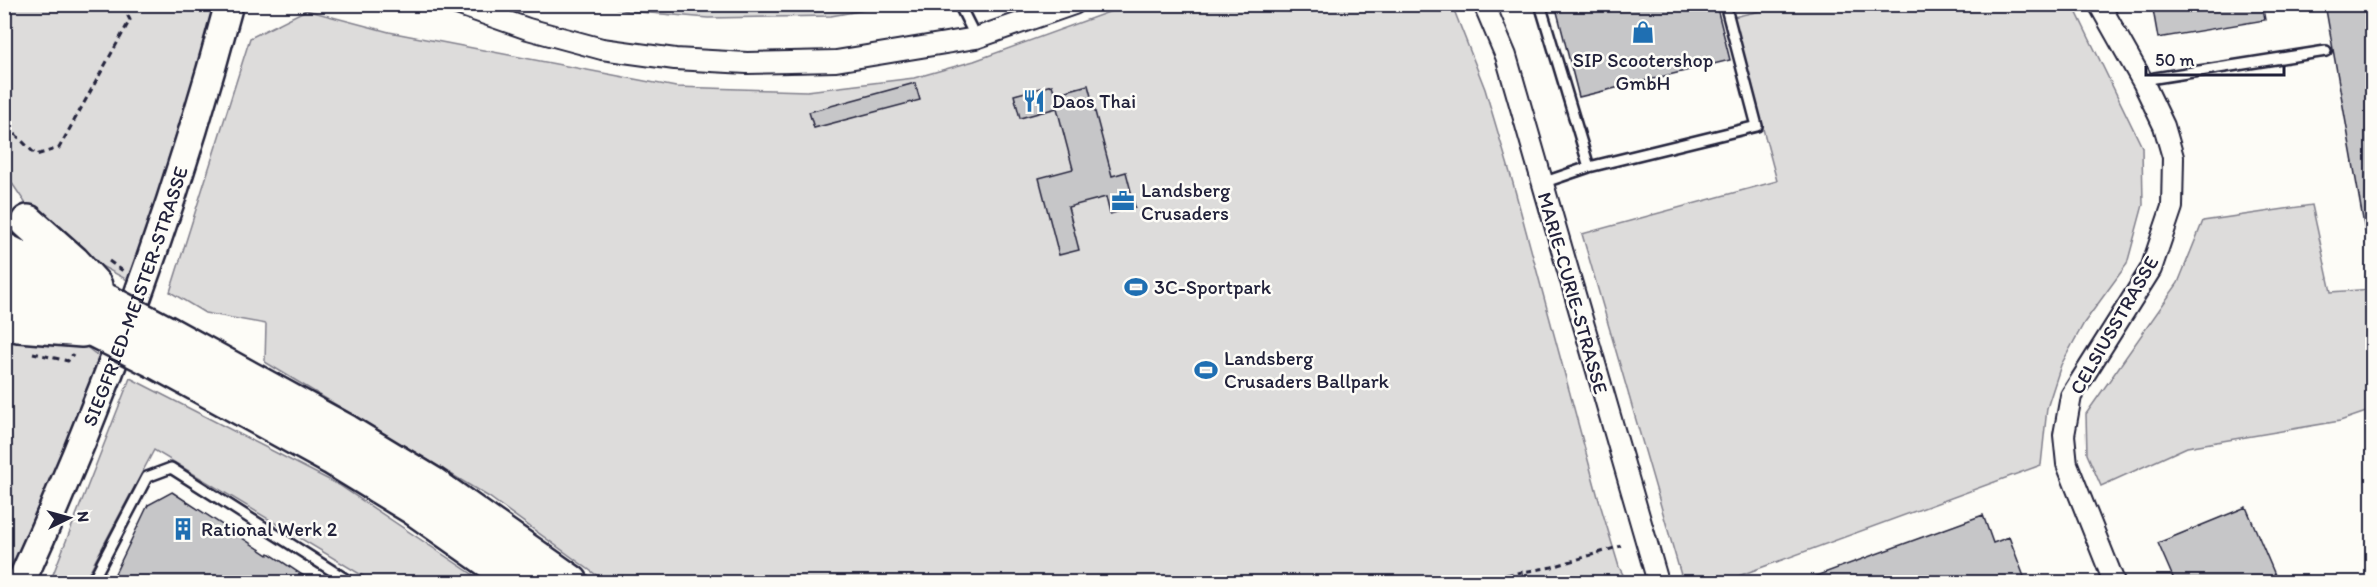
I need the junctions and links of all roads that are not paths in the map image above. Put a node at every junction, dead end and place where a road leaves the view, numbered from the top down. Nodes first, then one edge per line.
1 (229, 4) edge
2 (457, 4) edge
3 (959, 4) edge
4 (1074, 4) edge
5 (1484, 4) edge
6 (1540, 4) edge
7 (1725, 4) edge
8 (2099, 4) edge
9 (976, 38) junction
10 (2326, 51) dead end
11 (2143, 82) junction
12 (1589, 168) junction
13 (1542, 183) junction
14 (28, 222) dead end
15 (4, 250) edge
16 (4, 285) edge
17 (4, 322) edge
18 (94, 329) junction
19 (160, 346) junction
20 (21, 582) edge
21 (92, 582) edge
22 (350, 582) edge
23 (519, 582) edge
24 (571, 582) edge
25 (1658, 582) edge
26 (2114, 582) edge

1 - 20 street, SIEGFRIED-MEISTER-STRASSE
2 - 9 street
3 - 9 lane
4 - 9 street
5 - 13 street, MARIE-CURIE-STRASSE
6 - 12 lane
7 - 12 lane
8 - 11 street, CELSIUSSTRASSE
10 - 11 lane
11 - 26 street, CELSIUSSTRASSE
12 - 13 lane
13 - 25 street, MARIE-CURIE-STRASSE
14 - 18 highway
15 - 18 highway
16 - 18 highway
17 - 18 highway
18 - 19 highway, bridge
19 - 23 highway
19 - 24 highway
21 - 22 lane

